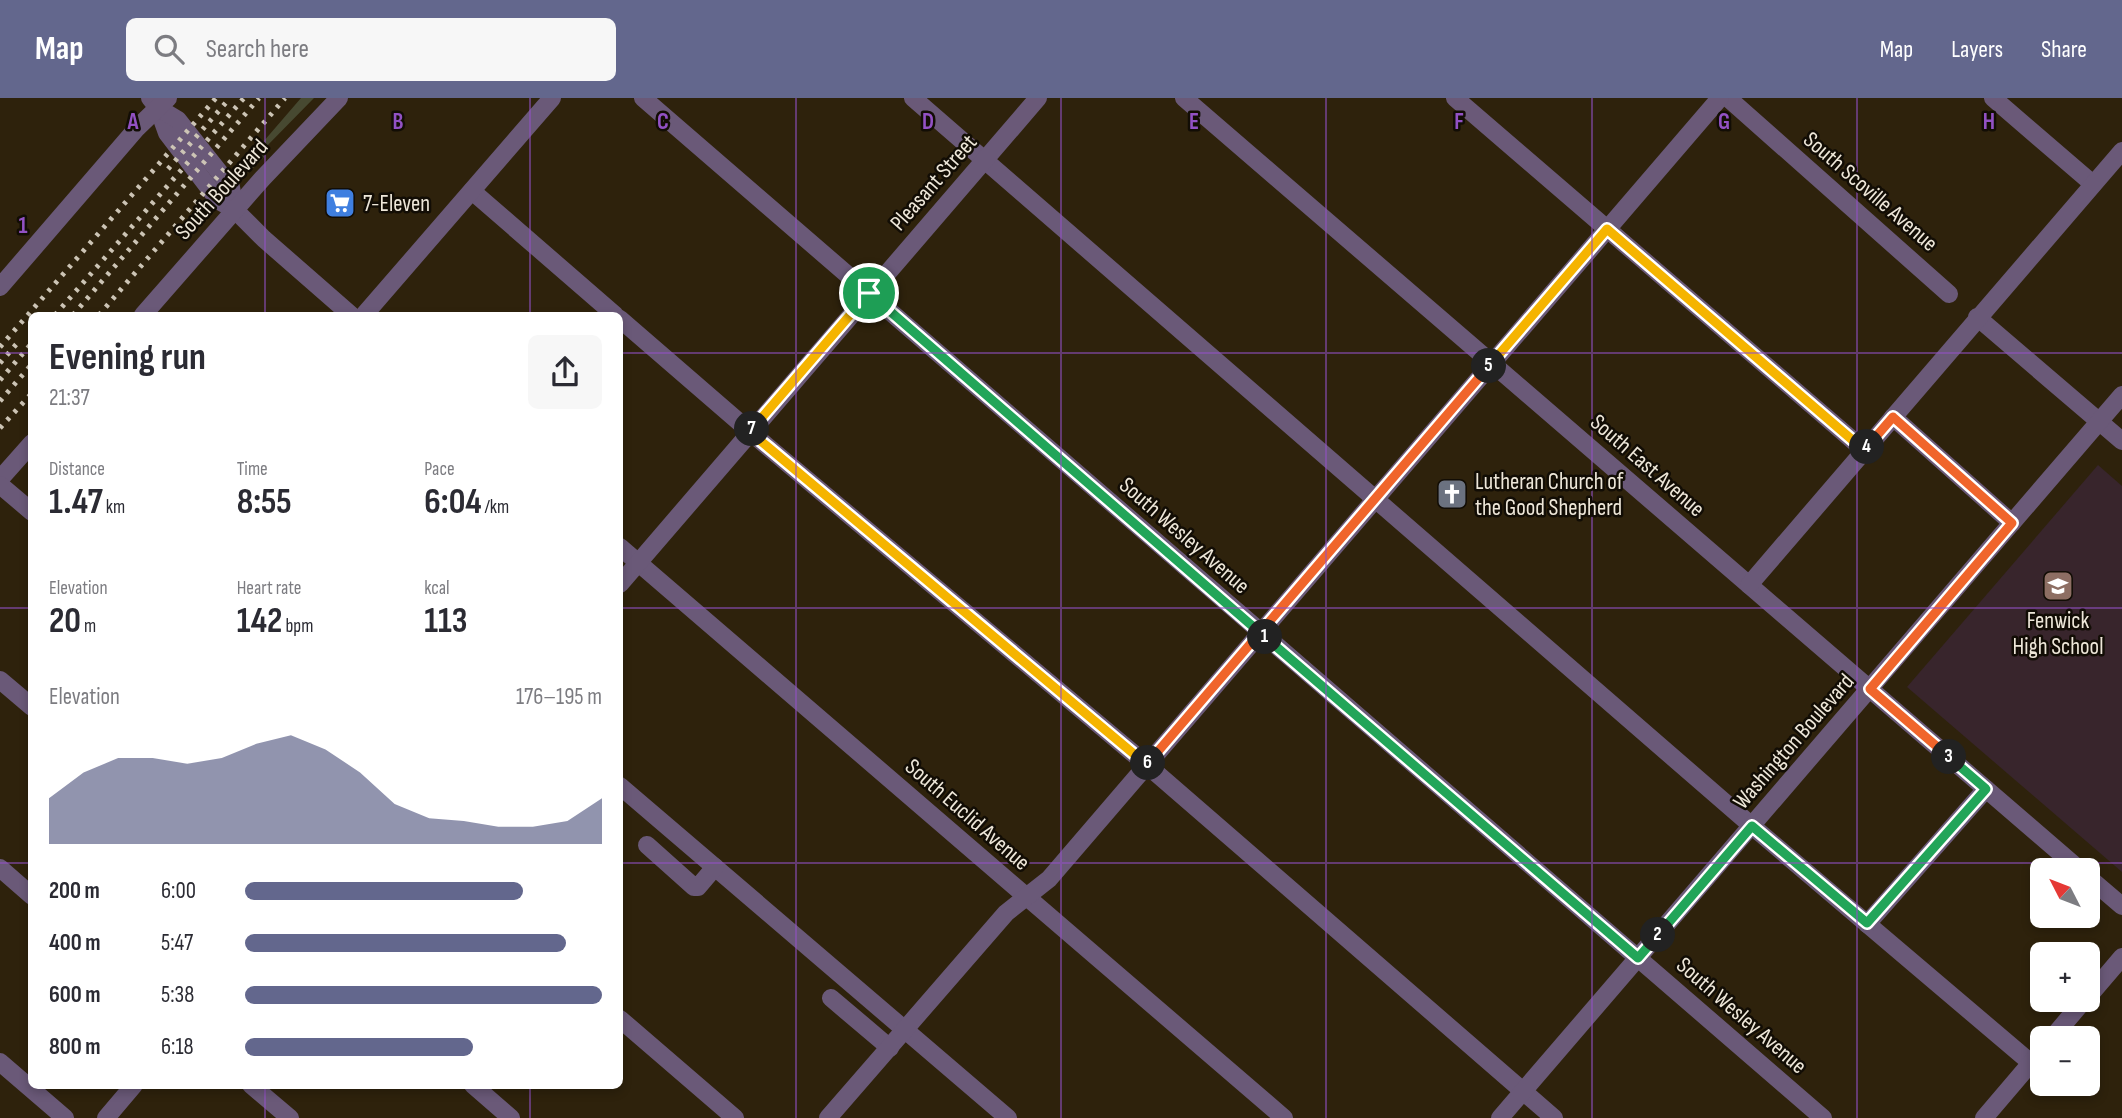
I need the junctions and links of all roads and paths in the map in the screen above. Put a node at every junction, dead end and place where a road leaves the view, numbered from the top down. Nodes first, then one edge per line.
1 (339, 98) edge
2 (552, 98) edge
3 (643, 98) edge
4 (912, 98) edge
5 (1038, 98) edge
6 (1184, 98) edge
7 (1455, 98) edge
8 (1720, 98) edge
9 (1728, 98) edge
10 (1993, 98) edge
11 (159, 101) edge
12 (2122, 151) edge
13 (984, 160) junction
14 (2093, 184) junction
15 (472, 191) junction
16 (235, 210) junction
17 (1607, 229) junction
18 (0, 286) edge
19 (869, 293) junction
20 (1949, 293) dead end
21 (146, 312) edge
22 (348, 312) edge
23 (368, 312) edge
24 (612, 312) edge
25 (1977, 317) junction
26 (623, 322) edge
27 (1492, 363) junction
28 (2122, 395) edge
29 (1893, 417) junction
30 (2099, 422) junction
31 (750, 432) junction
32 (2122, 441) edge
33 (28, 448) edge
34 (1864, 450) junction
35 (0, 479) edge
36 (0, 485) edge
37 (1375, 499) junction
38 (28, 509) edge
39 (2012, 523) junction
40 (623, 550) edge
41 (638, 563) junction
42 (623, 580) edge
43 (1749, 585) junction
44 (1261, 633) junction
45 (0, 680) edge
46 (1870, 689) junction
47 (28, 704) edge
48 (1147, 765) junction
49 (623, 789) edge
50 (1986, 789) junction
51 (1752, 826) junction
52 (647, 845) dead end
53 (2066, 858) edge
54 (715, 867) junction
55 (0, 868) edge
56 (2100, 887) edge
57 (28, 892) edge
58 (1027, 897) junction
59 (2122, 906) edge
60 (1867, 923) junction
61 (2122, 957) edge
62 (1638, 958) junction
63 (2100, 983) edge
64 (831, 998) dead end
65 (2075, 1012) edge
66 (623, 1022) edge
67 (2062, 1026) edge
68 (906, 1030) junction
69 (890, 1048) junction
70 (2030, 1051) edge
71 (0, 1062) edge
72 (2030, 1064) edge
73 (28, 1086) edge
74 (31, 1089) edge
75 (131, 1089) edge
76 (256, 1089) edge
77 (478, 1089) edge
78 (1523, 1091) junction
79 (829, 1117) edge
80 (65, 1118) edge
81 (106, 1118) edge
82 (290, 1118) edge
83 (511, 1118) edge
84 (735, 1118) edge
85 (1008, 1118) edge
86 (1284, 1118) edge
87 (1500, 1118) edge
88 (1554, 1118) edge
89 (1823, 1118) edge
90 (1984, 1118) edge

1 - 16 street, South Boulevard
2 - 15 street
3 - 19 street, South Wesley Avenue
4 - 13 street
5 - 13 street, Pleasant Street
6 - 27 street, South East Avenue
7 - 17 street
8 - 17 street
9 - 20 street, South Scoville Avenue
10 - 14 street
11 - 16 street
11 - 18 street
12 - 14 street
13 - 19 street, Pleasant Street
13 - 37 street
14 - 25 street
15 - 23 street
15 - 24 street
16 - 21 street, South Boulevard
16 - 22 street
17 - 27 street
17 - 34 street
19 - 31 street, Pleasant Street
19 - 44 street, South Wesley Avenue
25 - 29 street
25 - 30 street
26 - 31 street
27 - 37 street
27 - 43 street, South East Avenue
28 - 30 street, Washington Boulevard
29 - 34 street
29 - 39 street
30 - 32 street
30 - 39 street, Washington Boulevard
31 - 41 street, Pleasant Street
31 - 48 street
33 - 35 street
34 - 43 street
36 - 38 street
37 - 44 street
37 - 51 street
39 - 46 street, Washington Boulevard
40 - 41 street, South Euclid Avenue
41 - 42 street, Pleasant Street
41 - 58 street, South Euclid Avenue
43 - 46 street, South East Avenue
44 - 48 street
44 - 62 street, South Wesley Avenue
45 - 47 street
46 - 50 street, South East Avenue
46 - 51 street, Washington Boulevard
48 - 58 street
48 - 78 street
49 - 54 street
50 - 53 street, South East Avenue
50 - 60 street
51 - 60 street
51 - 62 street, Washington Boulevard
52 - 54 street
54 - 68 street
55 - 57 street
56 - 59 street
58 - 68 street
58 - 86 street, South Euclid Avenue
60 - 70 street
61 - 63 street
62 - 78 street, Washington Boulevard
62 - 89 street, South Wesley Avenue
64 - 69 street
65 - 67 street
66 - 84 street
68 - 69 street
68 - 85 street
69 - 79 street
71 - 73 street
72 - 90 street
74 - 80 street
75 - 81 street
76 - 82 street
77 - 83 street
78 - 87 street, Washington Boulevard
78 - 88 street

